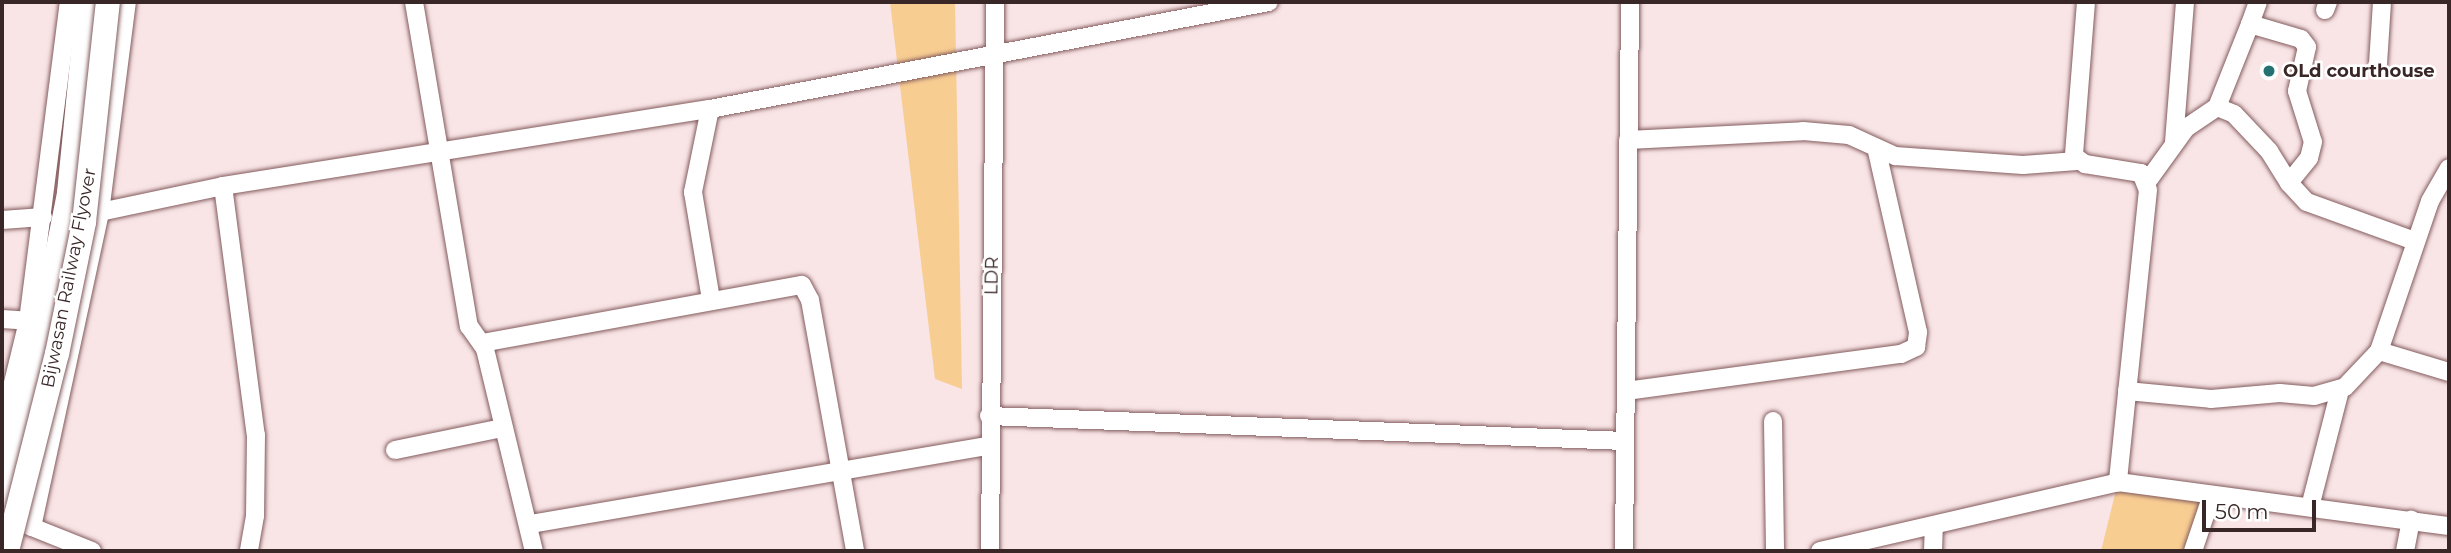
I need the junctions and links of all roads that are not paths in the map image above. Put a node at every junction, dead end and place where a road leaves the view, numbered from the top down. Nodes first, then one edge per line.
1 (69, 2) edge
2 (88, 2) edge
3 (108, 2) edge
4 (127, 2) edge
5 (414, 2) edge
6 (995, 2) edge
7 (1269, 2) edge
8 (1630, 2) edge
9 (2086, 2) edge
10 (2185, 2) edge
11 (2258, 2) edge
12 (2382, 2) edge
13 (2250, 24) junction
14 (995, 55) junction
15 (2378, 64) dead end
16 (2217, 107) junction
17 (710, 108) junction
18 (1628, 140) junction
19 (2174, 142) junction
20 (1877, 152) junction
21 (439, 154) junction
22 (2077, 161) junction
23 (2449, 168) edge
24 (2147, 182) junction
25 (2289, 183) junction
26 (223, 186) junction
27 (100, 212) junction
28 (43, 217) junction
29 (2, 220) edge
30 (2415, 241) junction
31 (710, 300) junction
32 (2, 319) edge
33 (28, 321) junction
34 (482, 343) junction
35 (2379, 351) junction
36 (2449, 372) edge
37 (2340, 390) junction
38 (1626, 391) junction
39 (2127, 391) junction
40 (989, 416) junction
41 (1773, 421) dead end
42 (2, 428) edge
43 (502, 428) junction
44 (1625, 441) junction
45 (990, 445) junction
46 (395, 450) dead end
47 (842, 467) junction
48 (2118, 482) junction
49 (2, 495) edge
50 (2212, 495) junction
51 (2310, 507) junction
52 (2, 515) edge
53 (2411, 520) junction
54 (530, 524) junction
55 (1934, 526) junction
56 (2449, 526) edge
57 (32, 527) junction
58 (7, 551) edge
59 (92, 551) edge
60 (249, 551) edge
61 (534, 551) edge
62 (855, 551) edge
63 (990, 551) edge
64 (1624, 551) edge
65 (1775, 551) edge
66 (1820, 551) edge
67 (1933, 551) edge
68 (2193, 551) edge
69 (2405, 551) edge

1 - 28 street
2 - 49 main road, Bijwasan Railway Flyover
3 - 58 main road, Bijwasan Railway Flyover, bridge
4 - 27 street
5 - 21 street
6 - 14 street, LDR
7 - 14 street
8 - 18 street
9 - 22 street
10 - 19 street
11 - 13 street
12 - 15 street
13 - 16 street
13 - 25 street
14 - 17 street
14 - 40 street, LDR
16 - 19 street
16 - 25 street
17 - 21 street
17 - 31 street
18 - 20 street
18 - 38 street
19 - 24 street
20 - 22 street
20 - 38 street
21 - 26 street
21 - 34 street
22 - 24 street
23 - 30 street
24 - 39 street
25 - 30 street
26 - 27 street
26 - 60 street
27 - 57 street
28 - 29 street
28 - 33 street
30 - 35 street
31 - 34 street
31 - 47 street
32 - 33 street
33 - 42 street
34 - 43 street
35 - 36 street
35 - 37 street
37 - 39 street
37 - 51 street
38 - 44 street
39 - 48 street
40 - 44 street
40 - 45 street, LDR
41 - 65 street
43 - 46 street
43 - 54 street
44 - 64 street
45 - 47 street
45 - 63 street, LDR
47 - 54 street
47 - 62 street
48 - 50 street
48 - 55 street
50 - 51 street
50 - 68 street
51 - 53 street
52 - 57 street
53 - 56 street
53 - 69 street
54 - 61 street
55 - 66 street
55 - 67 street
57 - 59 street

